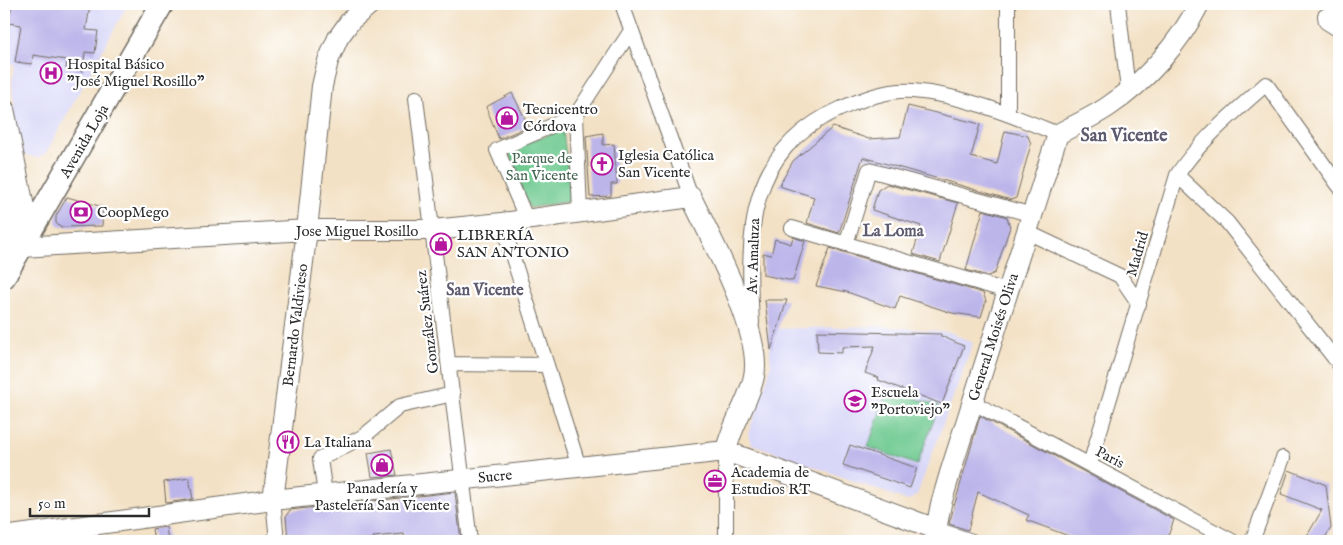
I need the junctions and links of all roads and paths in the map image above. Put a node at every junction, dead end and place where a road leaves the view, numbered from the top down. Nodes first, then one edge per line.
1 (162, 4) edge
2 (370, 4) edge
3 (622, 4) edge
4 (1008, 4) edge
5 (1118, 4) edge
6 (1199, 4) edge
7 (1339, 8) edge
8 (1339, 30) edge
9 (630, 32) junction
10 (1128, 90) junction
11 (416, 98) dead end
12 (4, 109) edge
13 (1008, 114) junction
14 (576, 115) junction
15 (1058, 134) junction
16 (1177, 175) junction
17 (4, 176) edge
18 (1339, 186) edge
19 (691, 197) junction
20 (580, 212) junction
21 (527, 220) junction
22 (502, 223) junction
23 (1030, 224) junction
24 (792, 228) dead end
25 (307, 230) junction
26 (433, 230) junction
27 (846, 244) junction
28 (19, 252) edge
29 (1007, 291) junction
30 (1139, 304) junction
31 (753, 339) junction
32 (449, 364) junction
33 (1339, 364) edge
34 (546, 365) junction
35 (452, 394) junction
36 (972, 402) junction
37 (726, 451) junction
38 (1283, 458) dead end
39 (1090, 464) junction
40 (579, 467) junction
41 (463, 479) junction
42 (324, 494) junction
43 (273, 500) junction
44 (935, 535) edge
45 (4, 537) edge
46 (277, 541) edge
47 (470, 541) edge
48 (726, 541) edge
49 (972, 541) edge
50 (1232, 541) edge
51 (1252, 541) edge

1 - 28 main road, Avenida Loja
2 - 25 main road, Bernardo Valdivieso
3 - 9 street
4 - 13 street
5 - 10 street
6 - 10 main road
7 - 8 street
9 - 14 street
9 - 19 street
10 - 15 main road
11 - 26 street, González Suárez
12 - 28 main road
13 - 15 street, Av. Amaluza
13 - 31 street, Av. Amaluza
14 - 20 street
14 - 21 street
15 - 23 main road, General Moisés Oliva
16 - 18 street, Madrid
16 - 30 street, Madrid
16 - 33 street
17 - 28 main road
19 - 20 main road, Jose Miguel Rosillo
19 - 31 main road
20 - 21 main road, Jose Miguel Rosillo
21 - 22 main road, Jose Miguel Rosillo
22 - 26 main road, Jose Miguel Rosillo
22 - 34 street
23 - 27 street
23 - 29 main road, General Moisés Oliva
23 - 30 street
24 - 27 street
25 - 26 main road, Jose Miguel Rosillo
25 - 28 main road, Jose Miguel Rosillo
25 - 43 main road, Bernardo Valdivieso
26 - 32 street, González Suárez
27 - 29 street
29 - 36 main road, General Moisés Oliva
30 - 39 street, Madrid
31 - 37 main road, Av. Amaluza
32 - 34 street
32 - 35 street, González Suárez
34 - 40 street
35 - 41 street, González Suárez
35 - 42 street
36 - 39 street, Paris
36 - 44 main road, General Moisés Oliva
37 - 40 main road, Sucre
37 - 44 main road, Sucre
37 - 48 street
38 - 51 street
39 - 50 street, Paris
40 - 41 main road, Sucre
41 - 42 main road, Sucre
41 - 47 street, González Suárez
42 - 43 main road, Sucre
43 - 45 main road, Sucre
43 - 46 street, Bernardo Valdivieso
44 - 49 street, Sucre

